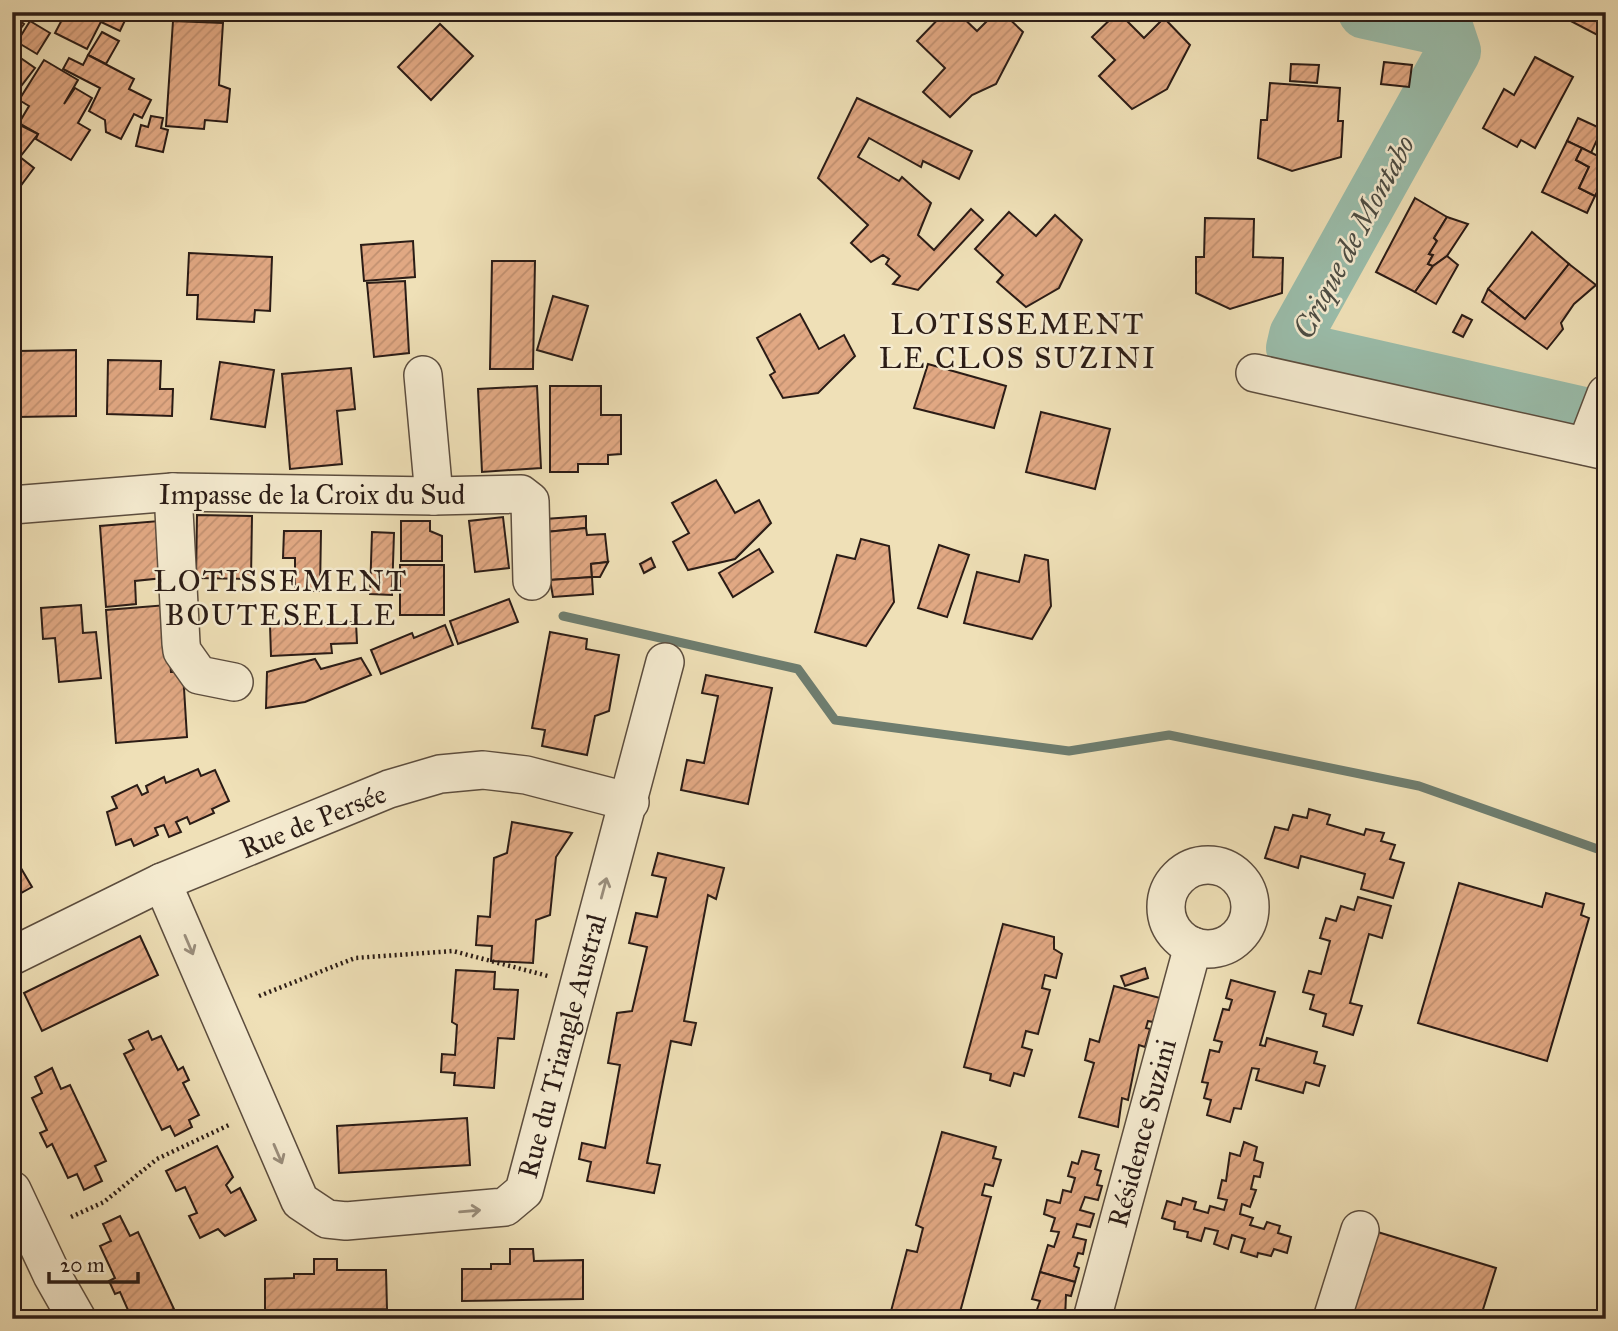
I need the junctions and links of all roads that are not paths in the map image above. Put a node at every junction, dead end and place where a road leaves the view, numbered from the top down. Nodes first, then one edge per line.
1 (1255, 373) dead end
2 (423, 375) dead end
3 (1604, 398) edge
4 (1596, 449) edge
5 (173, 492) junction
6 (434, 496) junction
7 (12, 505) edge
8 (532, 581) dead end
9 (665, 662) dead end
10 (234, 682) dead end
11 (630, 802) junction
12 (162, 882) junction
13 (1192, 946) dead end
14 (12, 956) edge
15 (12, 1191) edge
16 (1360, 1230) dead end
17 (77, 1319) edge
18 (1092, 1319) edge
19 (1332, 1319) edge

1 - 4 street
2 - 6 street
3 - 4 street
5 - 6 street, Impasse de la Croix du Sud
5 - 7 street, Impasse de la Croix du Sud
5 - 10 street
6 - 8 street, Impasse de la Croix du Sud
9 - 11 street, Rue du Triangle Austral
11 - 12 street, Rue de Persée
12 -> 11 street, Rue du Triangle Austral
12 - 14 street, Rue de Persée
13 - 18 street, Résidence Suzini
15 - 17 street
16 - 19 street

